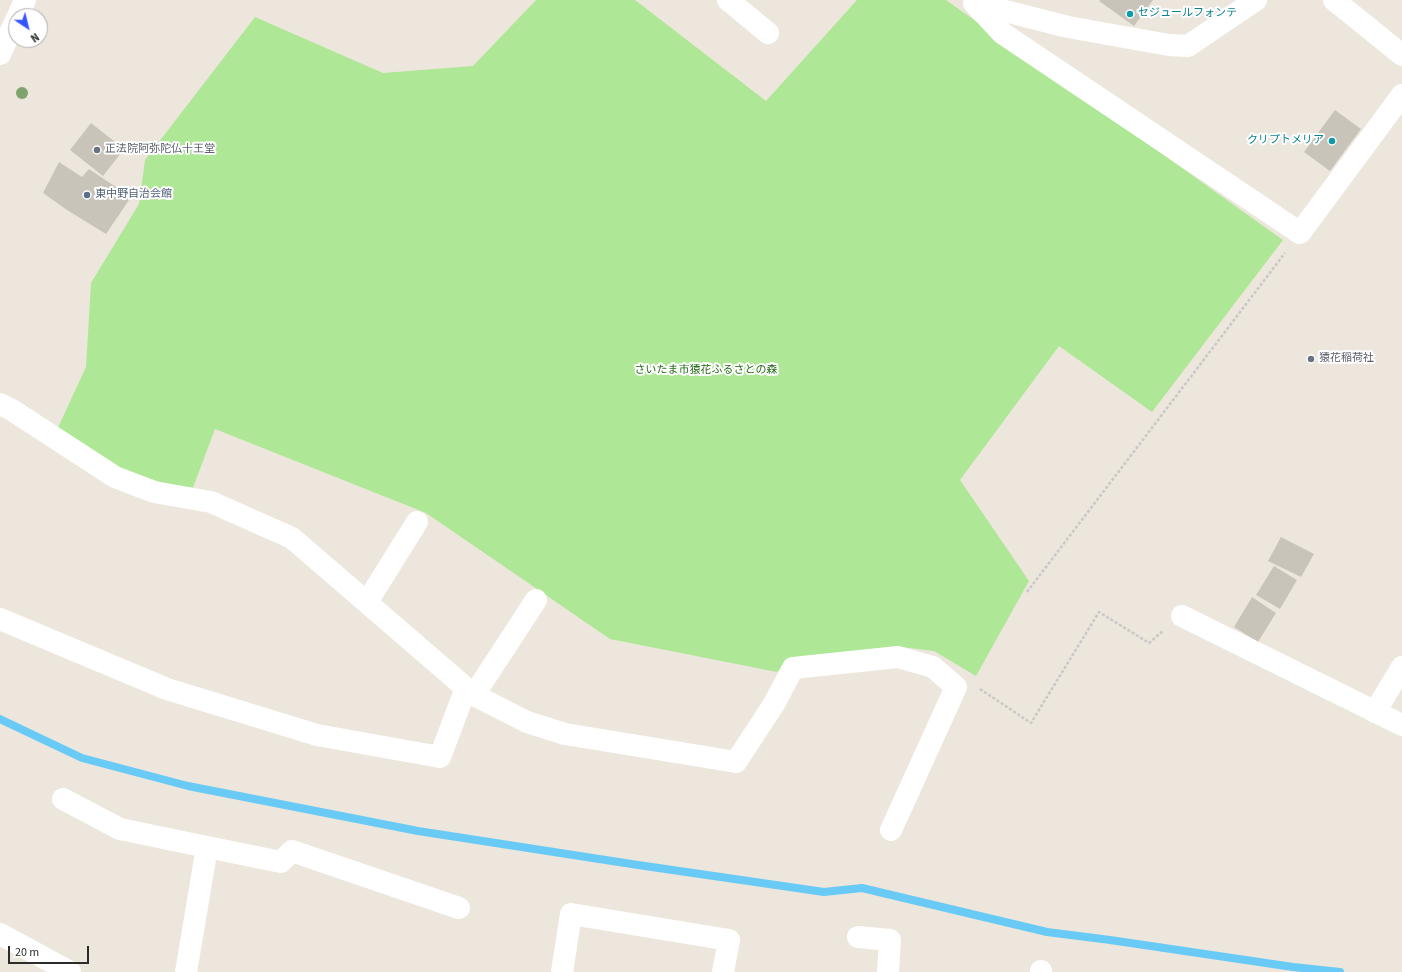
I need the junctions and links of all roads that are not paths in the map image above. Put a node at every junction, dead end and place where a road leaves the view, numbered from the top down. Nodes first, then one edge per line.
1 (728, 0) edge
2 (1256, 0) edge
3 (1334, 0) edge
4 (971, 2) edge
5 (768, 33) dead end
6 (8, 37) edge
7 (0, 54) edge
8 (1402, 55) edge
9 (1402, 95) edge
10 (0, 404) edge
11 (416, 522) dead end
12 (536, 600) dead end
13 (367, 602) junction
14 (1182, 616) road end
15 (0, 619) edge
16 (1402, 667) edge
17 (470, 691) junction
18 (1375, 712) junction
19 (1402, 725) edge
20 (63, 799) dead end
21 (891, 830) dead end
22 (208, 847) junction
23 (459, 908) dead end
24 (0, 934) edge
25 (858, 938) dead end
26 (70, 972) edge
27 (186, 972) edge
28 (562, 972) edge
29 (723, 972) edge
30 (888, 972) edge

1 - 5 street
2 - 4 street
3 - 8 street
4 - 9 street
6 - 7 street
10 - 13 street
11 - 13 street
12 - 17 street
13 - 17 street
14 - 18 street
15 - 17 street
16 - 18 street
17 - 21 street
18 - 19 street
20 - 22 street
22 - 23 street
22 - 27 street
24 - 26 street
25 - 30 street
28 - 29 street

